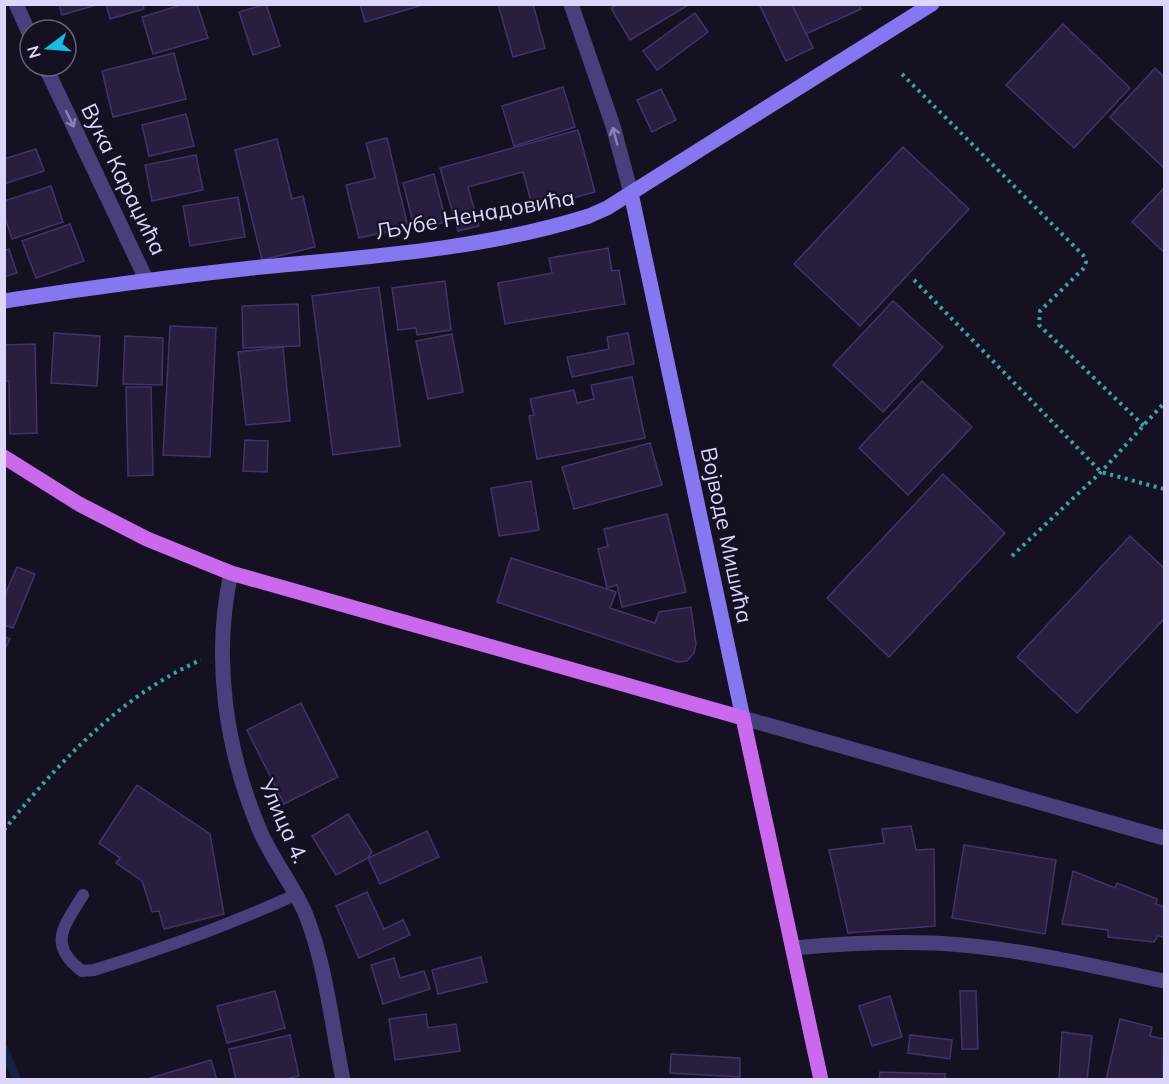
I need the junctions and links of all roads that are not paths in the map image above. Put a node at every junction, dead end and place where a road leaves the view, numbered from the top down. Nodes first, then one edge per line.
1 (16, 4) edge
2 (571, 4) edge
3 (932, 4) edge
4 (22, 18) edge
5 (51, 78) edge
6 (630, 193) junction
7 (147, 279) junction
8 (4, 302) edge
9 (4, 457) edge
10 (231, 573) junction
11 (743, 718) junction
12 (1164, 838) edge
13 (83, 895) dead end
14 (295, 895) junction
15 (793, 948) junction
16 (1164, 981) edge
17 (343, 1080) edge
18 (821, 1080) edge

1 - 4 street
6 -> 2 street, Војводе Мишића
3 - 6 street, Љубе Ненадовића
5 -> 7 street, Вука Караџића
6 - 7 street, Љубе Ненадовића
6 - 11 street, Војводе Мишића
7 - 8 street, Љубе Ненадовића
9 - 10 main road
10 - 11 main road
10 - 14 street, Улица 4.
11 - 12 street
11 - 15 main road, Војводе Мишића
13 - 14 lane
14 - 17 street, Улица 4.
15 - 16 street
15 - 18 main road, Војводе Мишића

